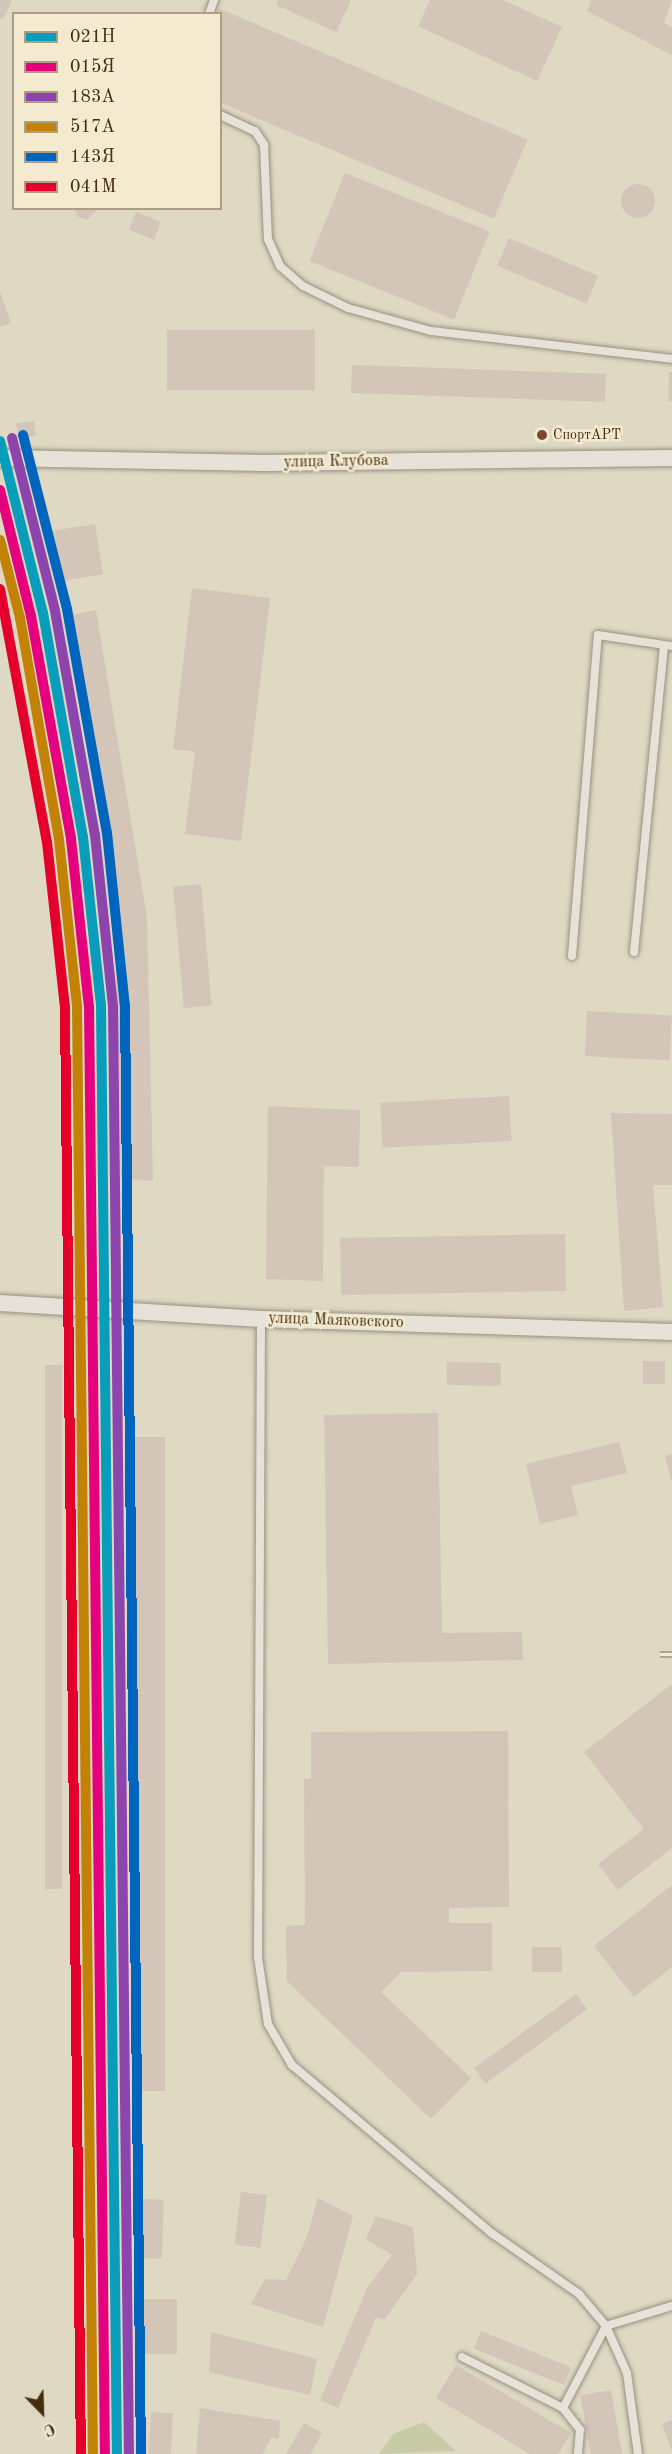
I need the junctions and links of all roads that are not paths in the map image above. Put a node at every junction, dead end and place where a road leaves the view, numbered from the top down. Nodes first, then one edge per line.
1 (222, 116) edge
2 (672, 359) edge
3 (0, 458) edge
4 (672, 458) edge
5 (668, 646) edge
6 (634, 952) dead end
7 (572, 956) dead end
8 (0, 1303) edge
9 (261, 1318) junction
10 (672, 1332) edge
11 (672, 2306) edge
12 (606, 2326) junction
13 (462, 2357) dead end
14 (563, 2408) junction
15 (578, 2454) edge
16 (638, 2454) edge

1 - 2 lane
3 - 4 street, улица Клубова
5 - 6 lane
5 - 7 lane
8 - 9 street, улица Маяковского
9 - 10 street, улица Маяковского
9 - 12 lane
11 - 12 lane
12 - 14 lane
12 - 16 lane
13 - 14 lane
14 - 15 lane

